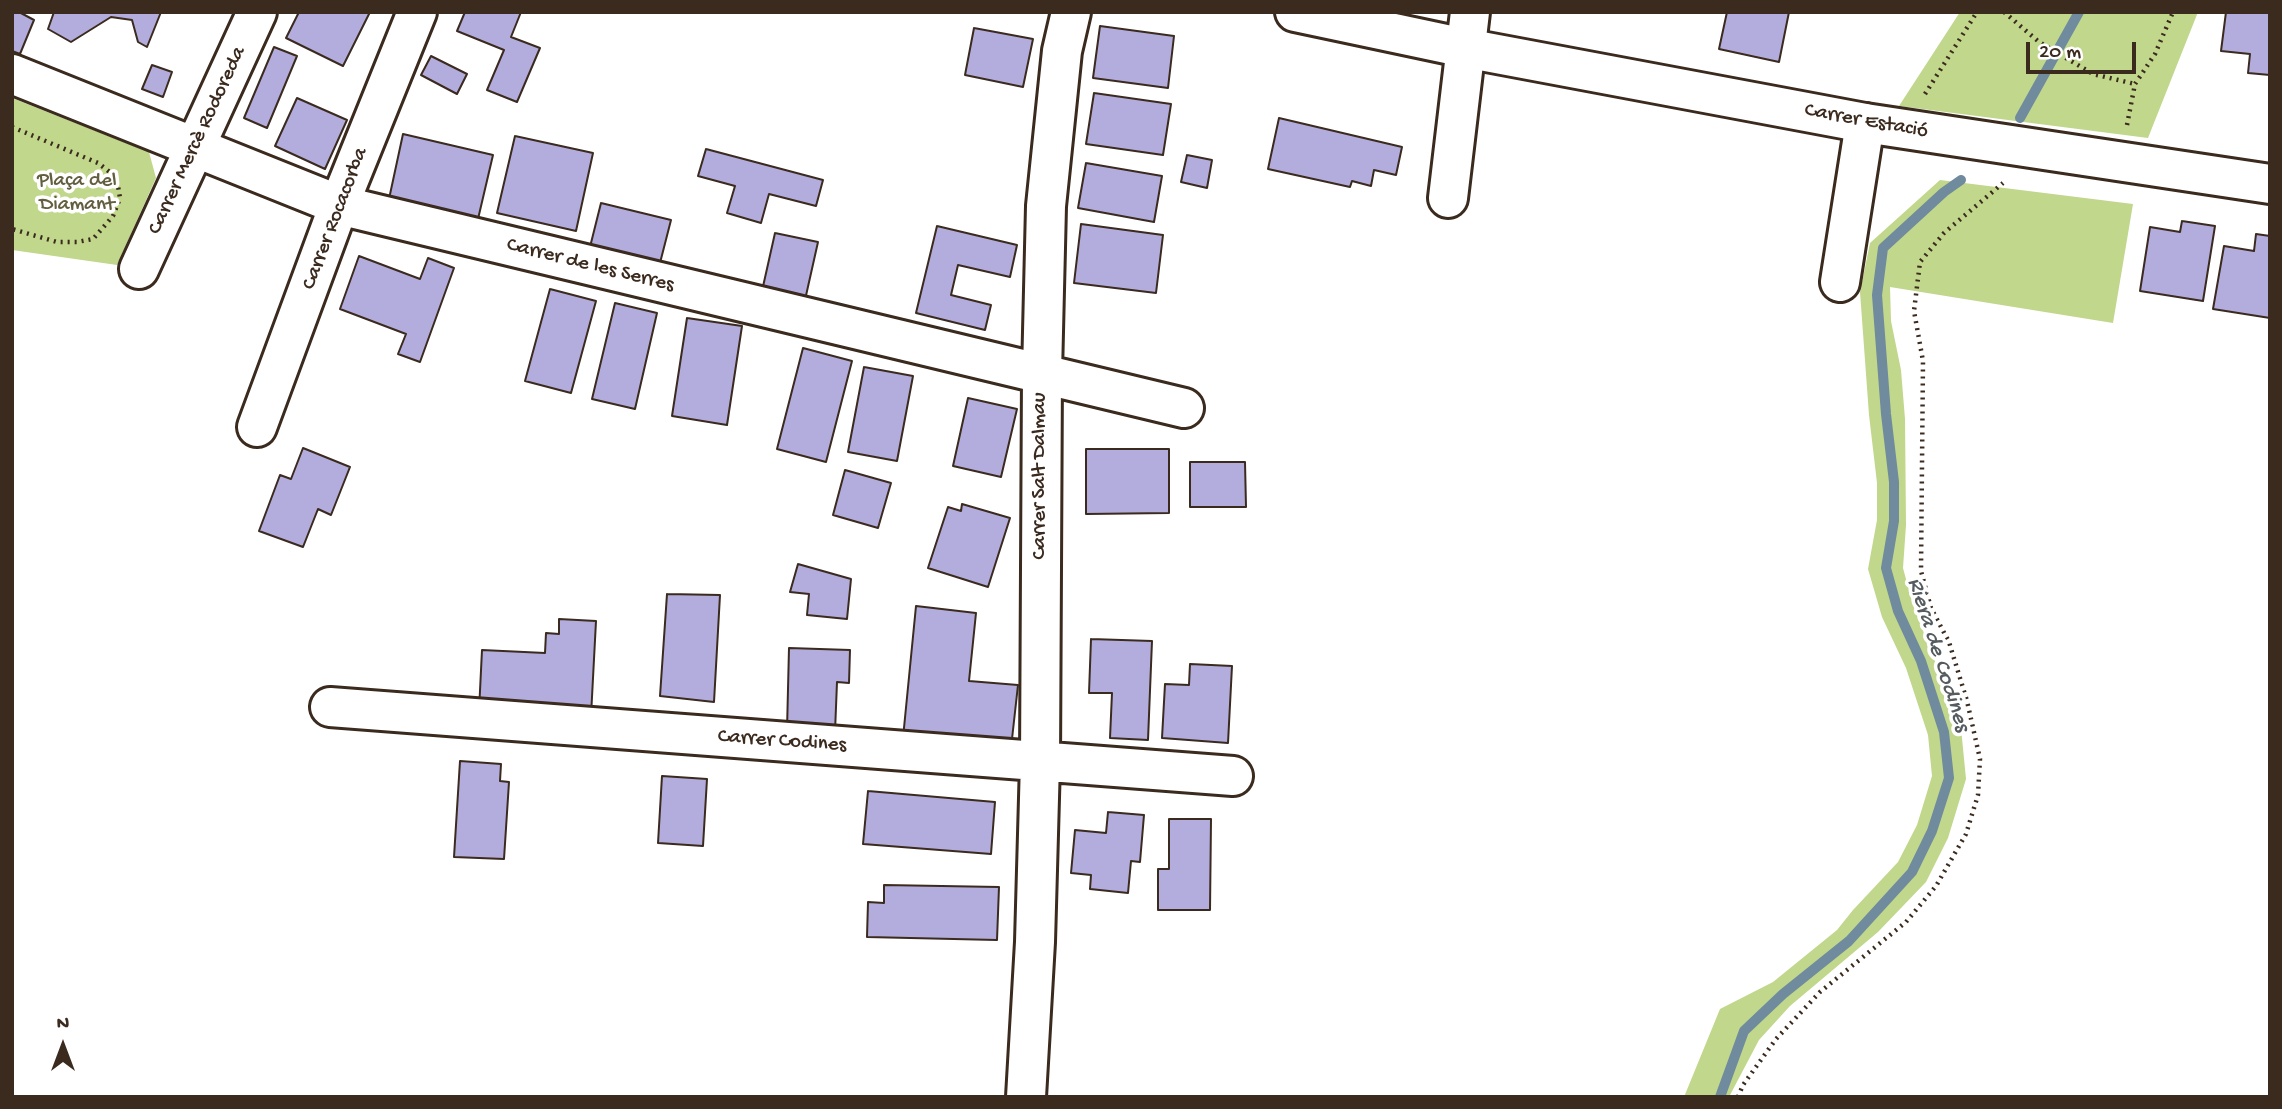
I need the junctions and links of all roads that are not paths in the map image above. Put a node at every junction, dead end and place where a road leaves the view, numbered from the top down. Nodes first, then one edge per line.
1 (257, 12) edge
2 (417, 12) edge
3 (1070, 12) edge
4 (1295, 12) edge
5 (1467, 30) edge
6 (12, 74) edge
7 (1866, 123) junction
8 (195, 147) junction
9 (2270, 184) edge
10 (1448, 198) dead end
11 (339, 205) junction
12 (139, 270) dead end
13 (1840, 282) dead end
14 (1042, 374) junction
15 (1184, 408) dead end
16 (257, 427) dead end
17 (330, 707) dead end
18 (1040, 762) junction
19 (1233, 776) dead end
20 (1026, 1097) edge

1 - 8 street, Carrer Mercè Rodoreda
2 - 11 street, Carrer Rocacorba
3 - 14 street, Carrer Salt Dalmau
4 - 5 street, Carrer Estació
5 - 7 street, Carrer Estació
5 - 10 street
6 - 8 street, Carrer de les Serres
7 - 9 street, Carrer Estació
7 - 13 street
8 - 11 street, Carrer de les Serres
8 - 12 street, Carrer Mercè Rodoreda
11 - 14 street, Carrer de les Serres
11 - 16 street, Carrer Rocacorba
14 - 15 street, Carrer de les Serres
14 - 18 street, Carrer Salt Dalmau
17 - 18 street, Carrer Codines
18 - 19 street, Carrer Codines
18 - 20 street, Carrer Salt Dalmau

